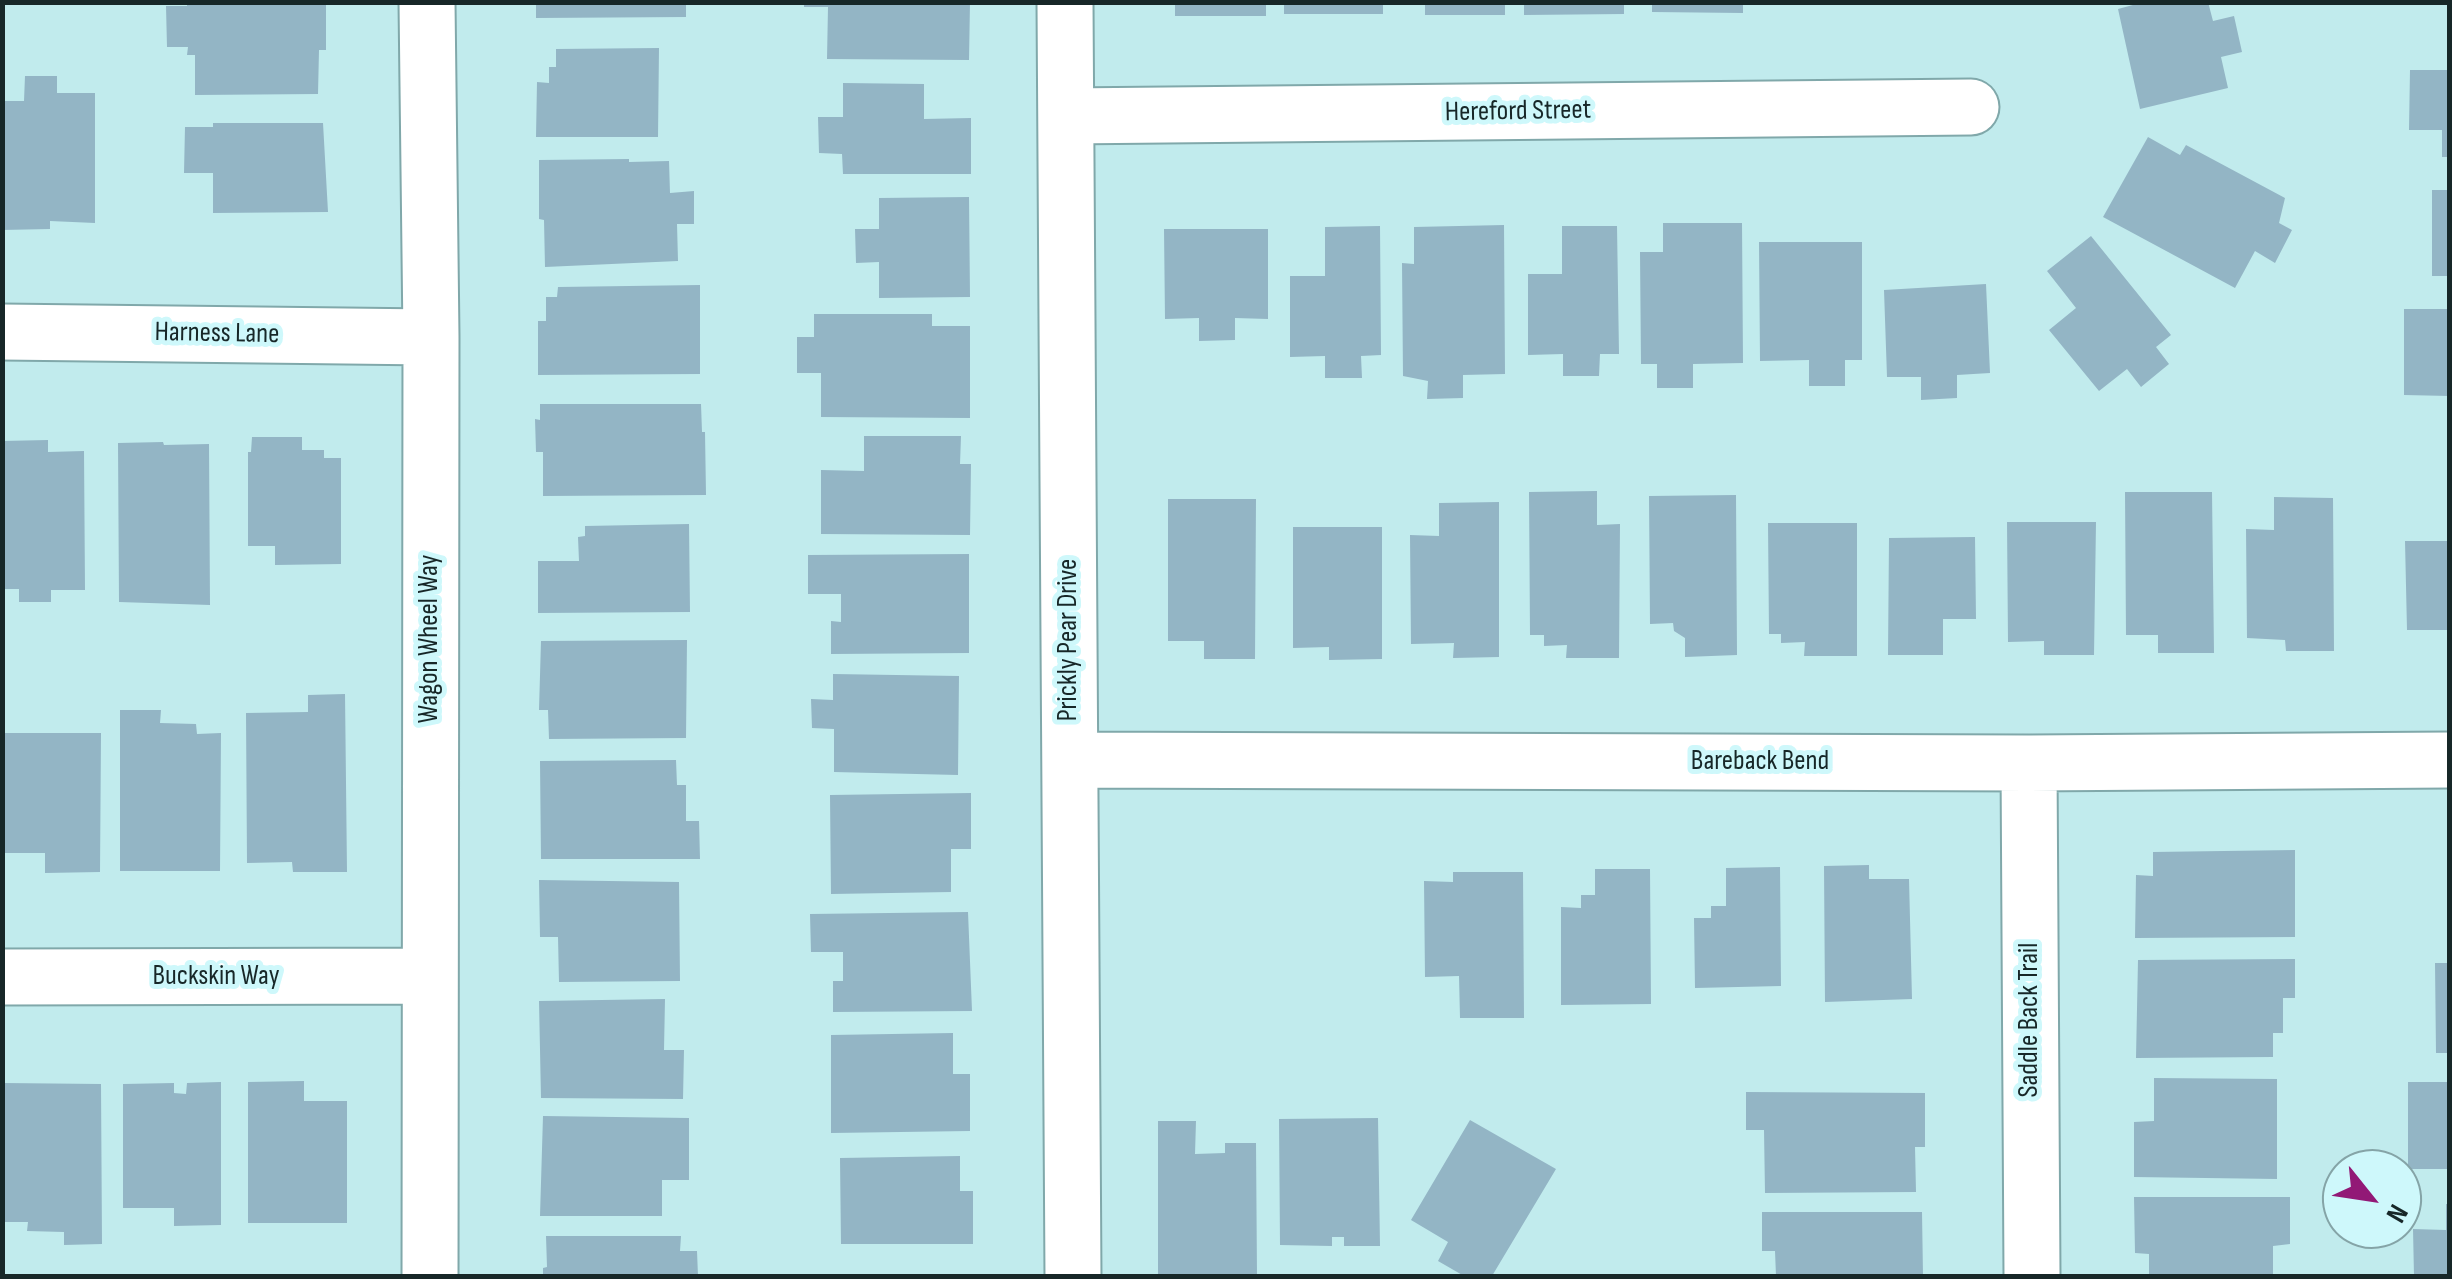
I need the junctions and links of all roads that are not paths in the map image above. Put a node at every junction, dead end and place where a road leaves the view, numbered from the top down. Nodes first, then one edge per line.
1 (426, 2) edge
2 (1065, 2) edge
3 (1971, 108) dead end
4 (1066, 116) junction
5 (2, 332) edge
6 (430, 337) junction
7 (1070, 760) junction
8 (2450, 760) edge
9 (2029, 763) junction
10 (430, 976) junction
11 (2, 977) edge
12 (430, 1276) edge
13 (1073, 1276) edge
14 (2032, 1276) edge

1 - 6 street, Wagon Wheel Way
2 - 4 street, Prickly Pear Drive
3 - 4 street, Hereford Street
4 - 7 street, Prickly Pear Drive
5 - 6 street, Harness Lane
6 - 10 street, Wagon Wheel Way
7 - 9 street, Bareback Bend
7 - 13 street, Prickly Pear Drive
8 - 9 street, Bareback Bend
9 - 14 street, Saddle Back Trail
10 - 11 street, Buckskin Way
10 - 12 street, Wagon Wheel Way

